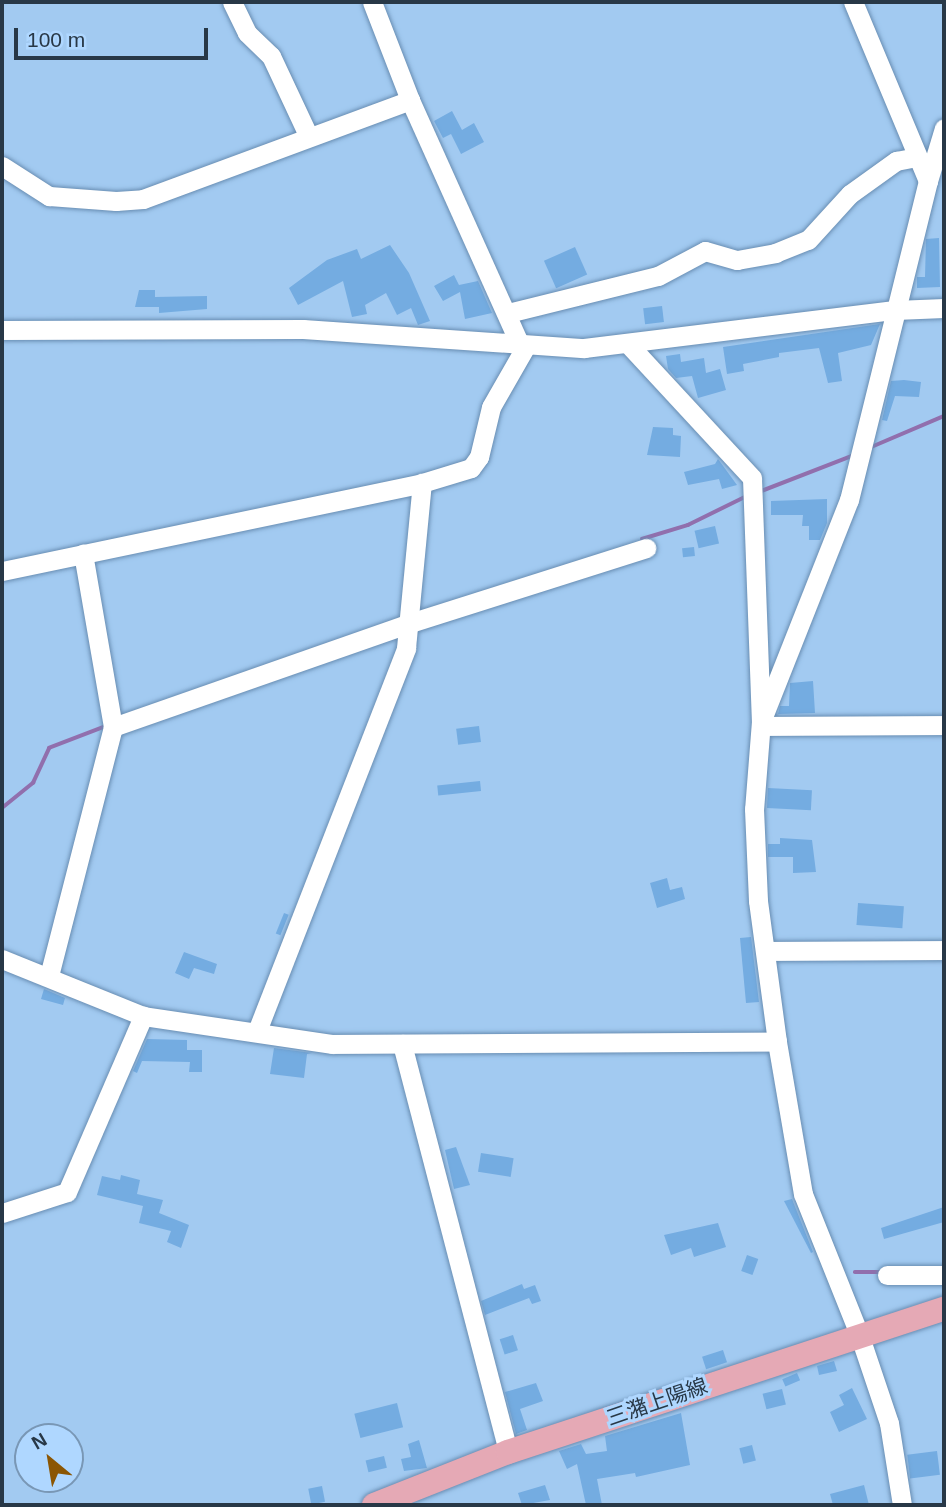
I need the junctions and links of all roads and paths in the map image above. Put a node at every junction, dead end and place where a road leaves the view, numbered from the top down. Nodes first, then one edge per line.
1 (232, 2) edge
2 (372, 2) edge
3 (853, 2) edge
4 (410, 100) junction
5 (944, 128) edge
6 (309, 137) junction
7 (917, 158) junction
8 (2, 166) edge
9 (928, 181) junction
10 (944, 308) edge
11 (895, 310) junction
12 (508, 313) junction
13 (2, 330) edge
14 (523, 345) junction
15 (629, 345) junction
16 (422, 483) junction
17 (646, 548) dead end
18 (83, 554) junction
19 (2, 571) edge
20 (410, 623) junction
21 (761, 724) junction
22 (944, 725) edge
23 (113, 727) junction
24 (944, 950) edge
25 (767, 951) junction
26 (2, 959) edge
27 (49, 976) junction
28 (144, 1016) junction
29 (257, 1031) junction
30 (778, 1042) junction
31 (402, 1044) junction
32 (2, 1213) edge
33 (887, 1275) dead end
34 (944, 1275) edge
35 (944, 1309) edge
36 (859, 1334) junction
37 (508, 1452) junction
38 (374, 1505) edge
39 (902, 1505) edge

1 - 6 street
2 - 4 street
3 - 7 street
4 - 6 street
4 - 12 street
5 - 9 street
6 - 8 street
7 - 9 street
7 - 12 street
9 - 11 street
10 - 11 street
11 - 15 street
11 - 21 street
12 - 14 street
13 - 14 street
14 - 15 street
14 - 16 street
15 - 21 street
16 - 18 street
16 - 20 street
17 - 20 street
18 - 19 street
18 - 23 street
20 - 23 street
20 - 29 street
21 - 22 street
21 - 25 street
23 - 27 street
24 - 25 street
25 - 30 street
26 - 27 street
27 - 28 street
28 - 29 street
28 - 32 street
29 - 31 street
30 - 31 street
30 - 36 street
31 - 37 street
33 - 34 street
35 - 36 main road, 三潴上陽線
36 - 37 main road, 三潴上陽線
36 - 39 street
37 - 38 main road, 三潴上陽線

